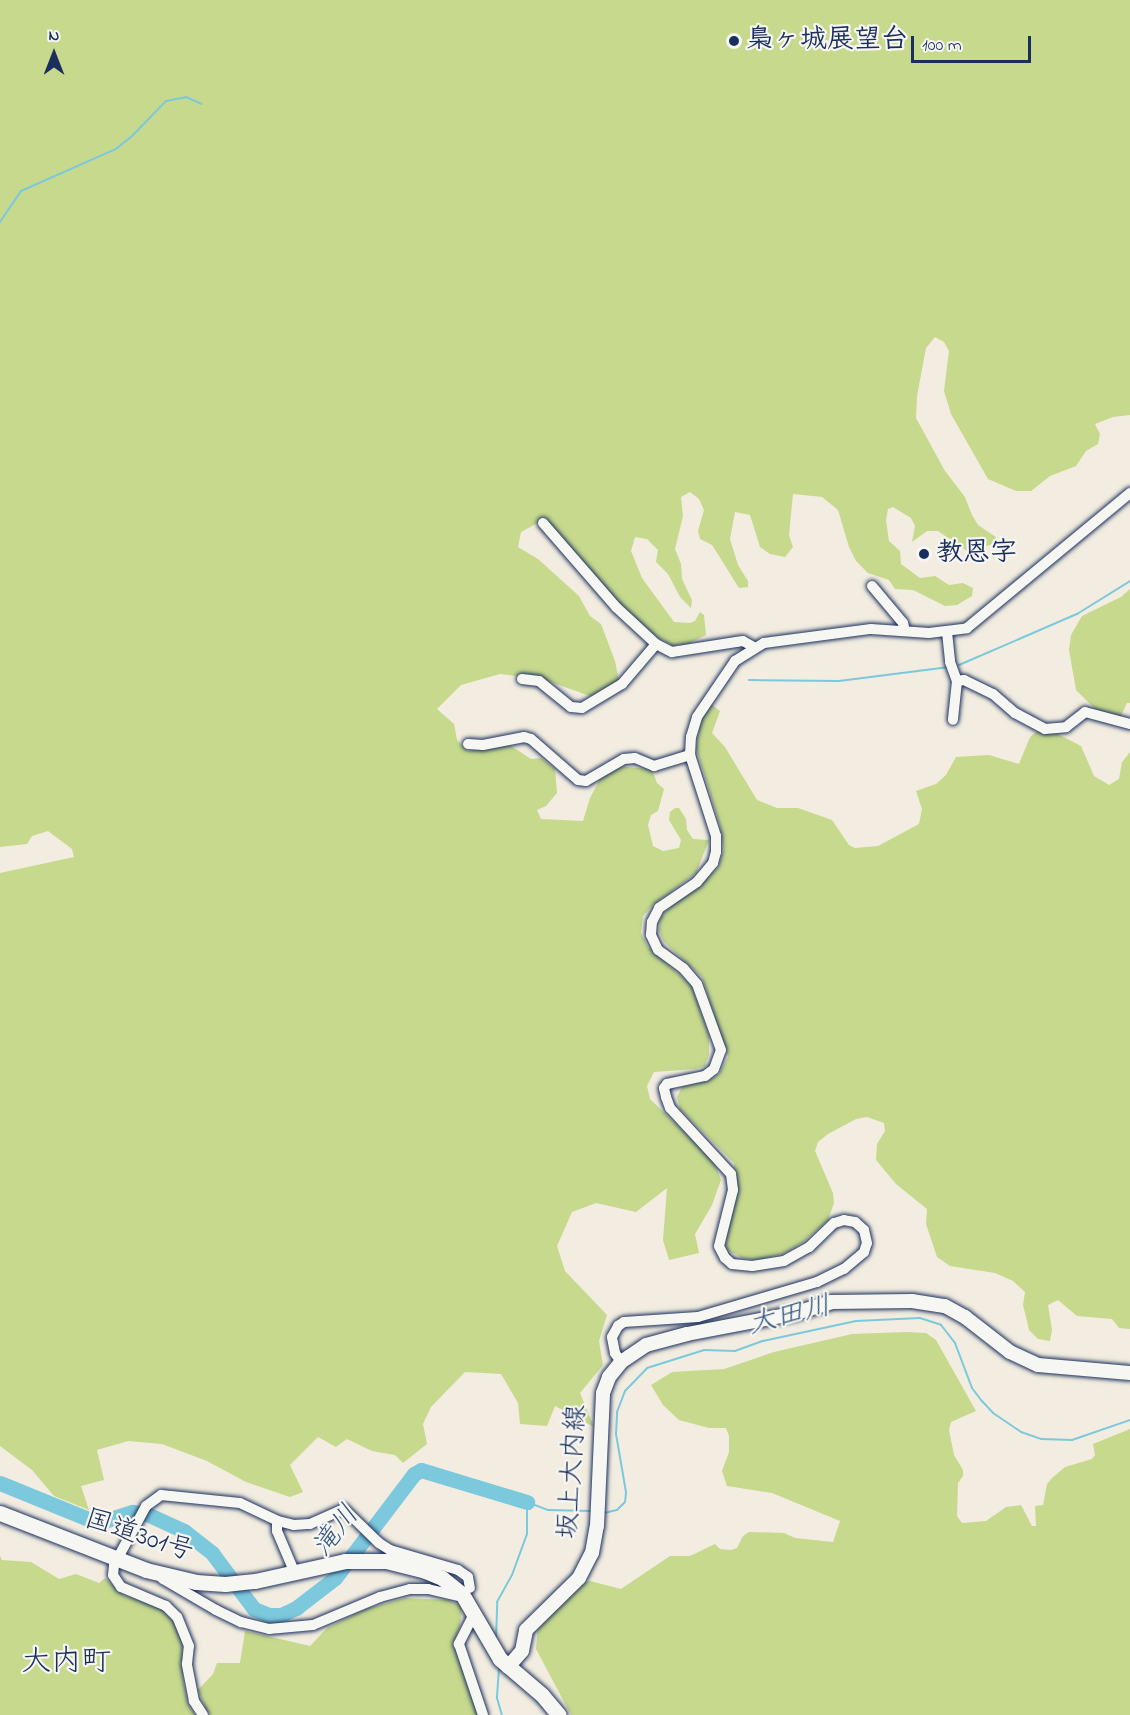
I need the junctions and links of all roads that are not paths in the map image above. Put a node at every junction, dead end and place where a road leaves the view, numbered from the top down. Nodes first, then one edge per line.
1 (1130, 494) edge
2 (543, 523) dead end
3 (872, 586) dead end
4 (905, 632) junction
5 (947, 632) junction
6 (656, 644) junction
7 (754, 647) junction
8 (522, 679) dead end
9 (957, 681) junction
10 (953, 720) dead end
11 (1130, 723) edge
12 (468, 744) dead end
13 (690, 755) junction
14 (621, 1362) junction
15 (1130, 1373) edge
16 (0, 1504) edge
17 (0, 1513) edge
18 (277, 1521) junction
19 (0, 1522) edge
20 (49, 1532) junction
21 (65, 1538) junction
22 (117, 1559) junction
23 (294, 1571) junction
24 (159, 1574) junction
25 (467, 1592) junction
26 (474, 1614) junction
27 (504, 1663) junction
28 (203, 1715) edge
29 (483, 1715) edge
30 (559, 1715) edge

1 - 5 street
2 - 6 street
3 - 4 street
4 - 5 street
4 - 7 street
5 - 9 street
6 - 7 street
6 - 8 street
7 - 13 street
9 - 10 street
9 - 11 street
12 - 13 street
13 - 14 street
14 - 15 main road, 坂上大内線
14 - 27 main road, 坂上大内線
16 - 20 highway
17 - 20 highway, 国道301号
18 - 22 street
18 - 23 street
18 - 25 street
19 - 21 highway
20 - 21 highway, 国道301号
21 - 22 highway, 国道301号
22 - 24 highway, 国道301号
22 - 28 street
23 - 24 highway, 国道301号
23 - 25 highway, 国道301号
24 - 25 street
25 - 26 highway, 国道301号
26 - 27 highway, 国道301号
26 - 29 street
27 - 30 highway, 国道301号

